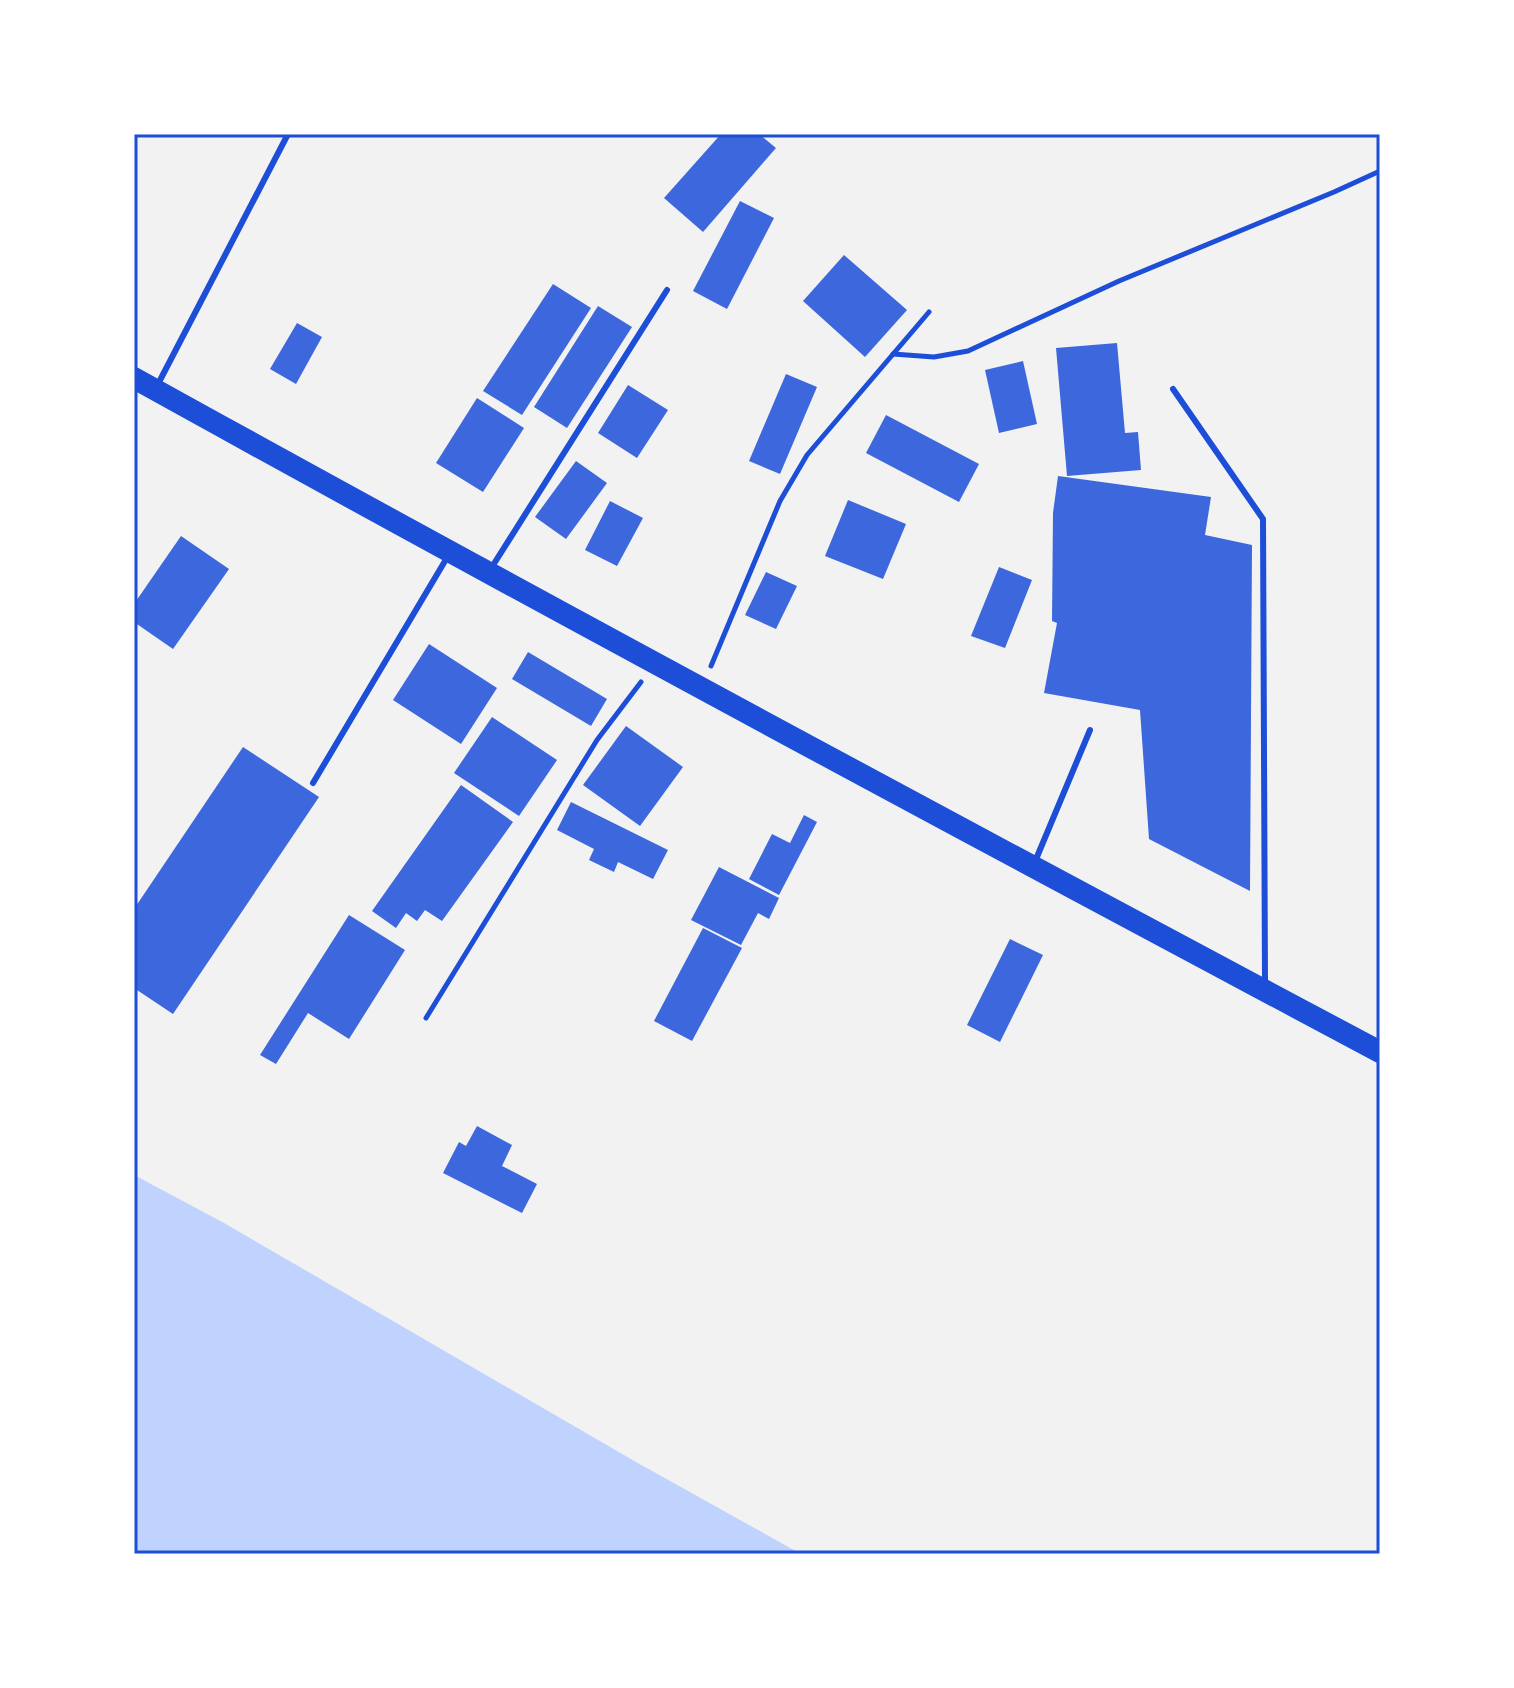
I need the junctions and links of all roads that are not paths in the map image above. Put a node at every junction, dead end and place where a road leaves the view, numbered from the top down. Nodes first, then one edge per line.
1 (288, 134) edge
2 (667, 290) dead end
3 (134, 378) edge
4 (155, 389) junction
5 (1173, 389) dead end
6 (450, 553) junction
7 (488, 573) junction
8 (1090, 730) dead end
9 (313, 783) dead end
10 (1033, 868) junction
11 (1265, 991) junction
12 (1380, 1052) edge

1 - 4 lane
2 - 7 lane
3 - 4 highway
4 - 6 highway
5 - 11 lane
6 - 7 highway
6 - 9 lane
7 - 10 highway
8 - 10 lane
10 - 11 highway
11 - 12 highway

